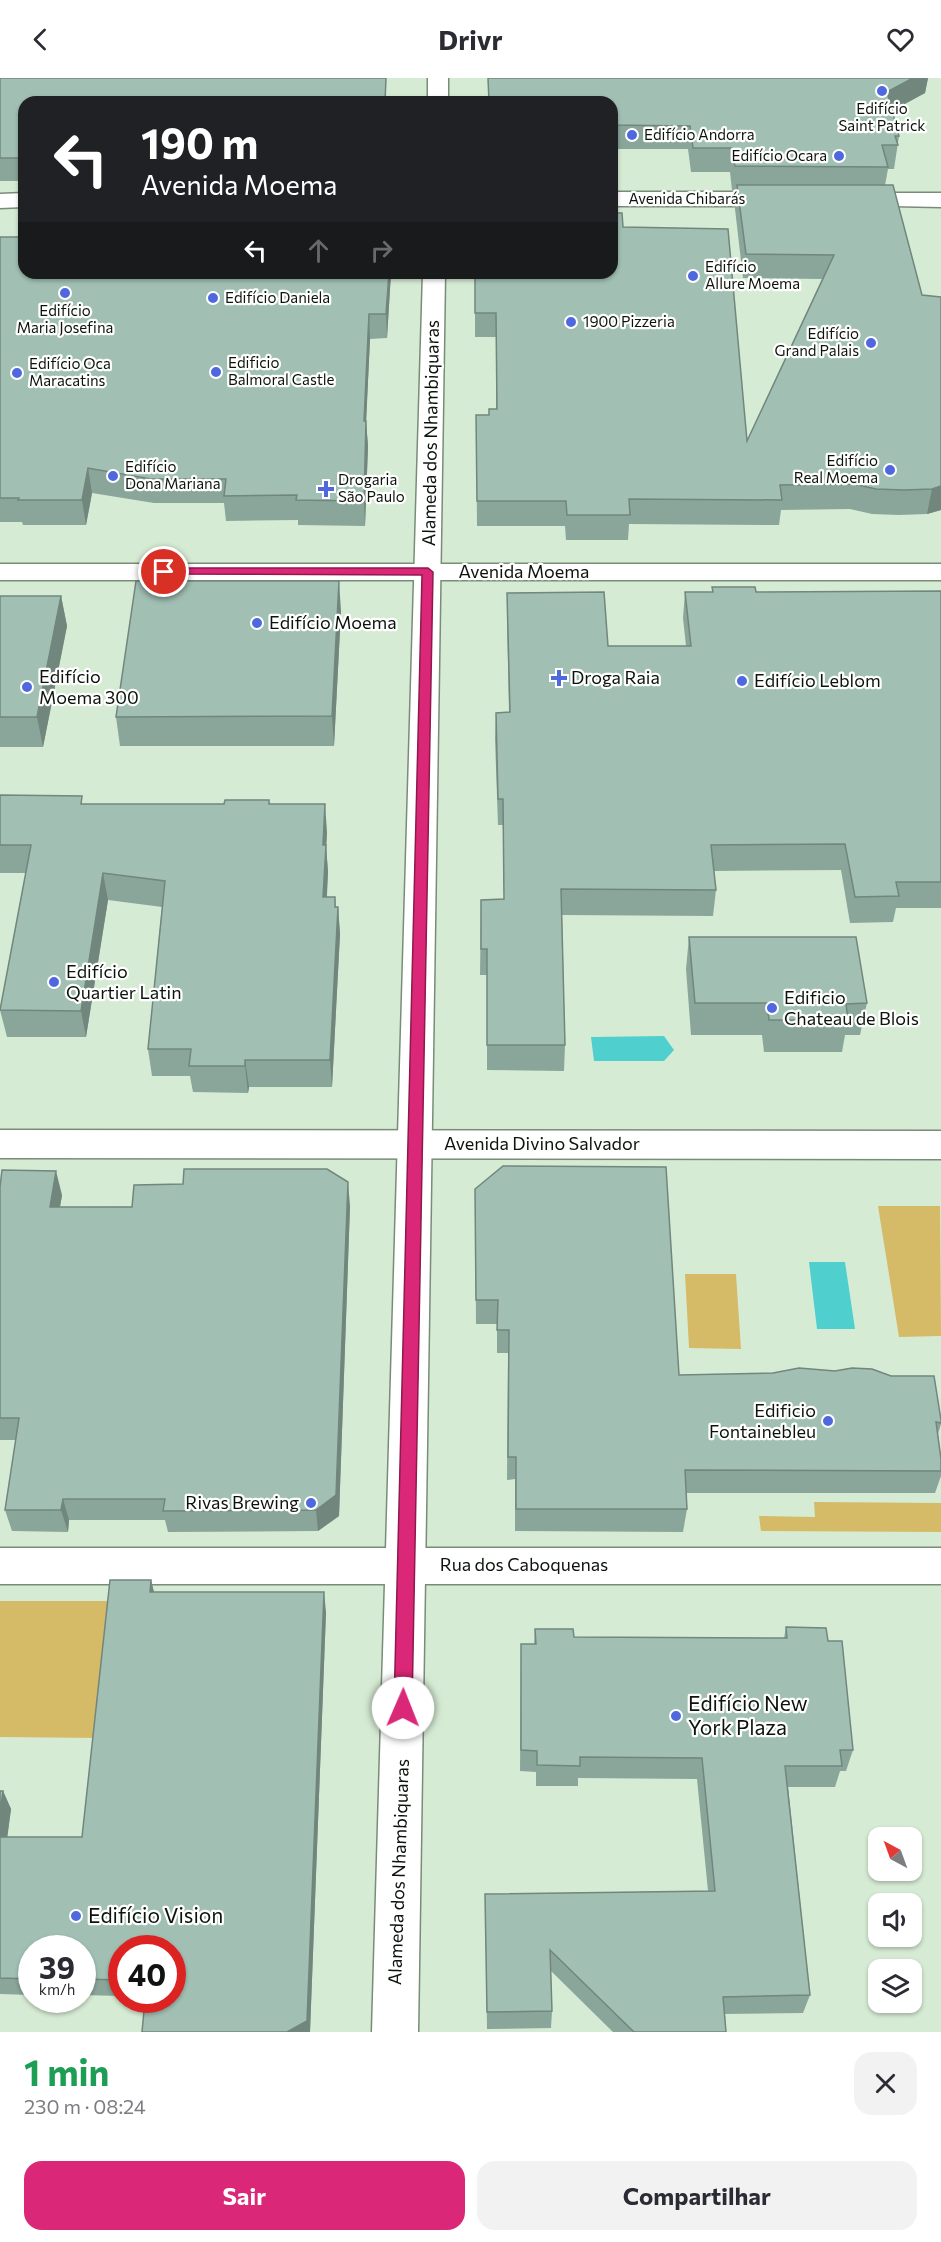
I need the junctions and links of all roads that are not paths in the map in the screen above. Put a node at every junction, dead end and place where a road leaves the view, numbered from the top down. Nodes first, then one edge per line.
1 (438, 78) edge
2 (438, 96) edge
3 (618, 199) edge
4 (18, 200) edge
5 (800, 200) edge
6 (835, 200) edge
7 (941, 200) edge
8 (0, 201) edge
9 (434, 279) edge
10 (0, 572) edge
11 (428, 572) junction
12 (941, 572) edge
13 (414, 1143) junction
14 (0, 1144) edge
15 (941, 1145) edge
16 (406, 1565) junction
17 (0, 1566) edge
18 (941, 1566) edge
19 (394, 2032) edge

1 - 2 street
3 - 5 street, Avenida Chibarás
4 - 8 street
6 - 7 street
9 - 11 street, Alameda dos Nhambiquaras
10 - 11 street, Avenida Moema
11 - 12 street, Avenida Moema
11 - 13 street, Alameda dos Nhambiquaras
13 - 14 street, Avenida Divino Salvador
13 - 15 street, Avenida Divino Salvador
13 - 16 street, Alameda dos Nhambiquaras
16 - 17 street, Rua dos Caboquenas
16 - 18 street, Rua dos Caboquenas
16 - 19 street, Alameda dos Nhambiquaras

